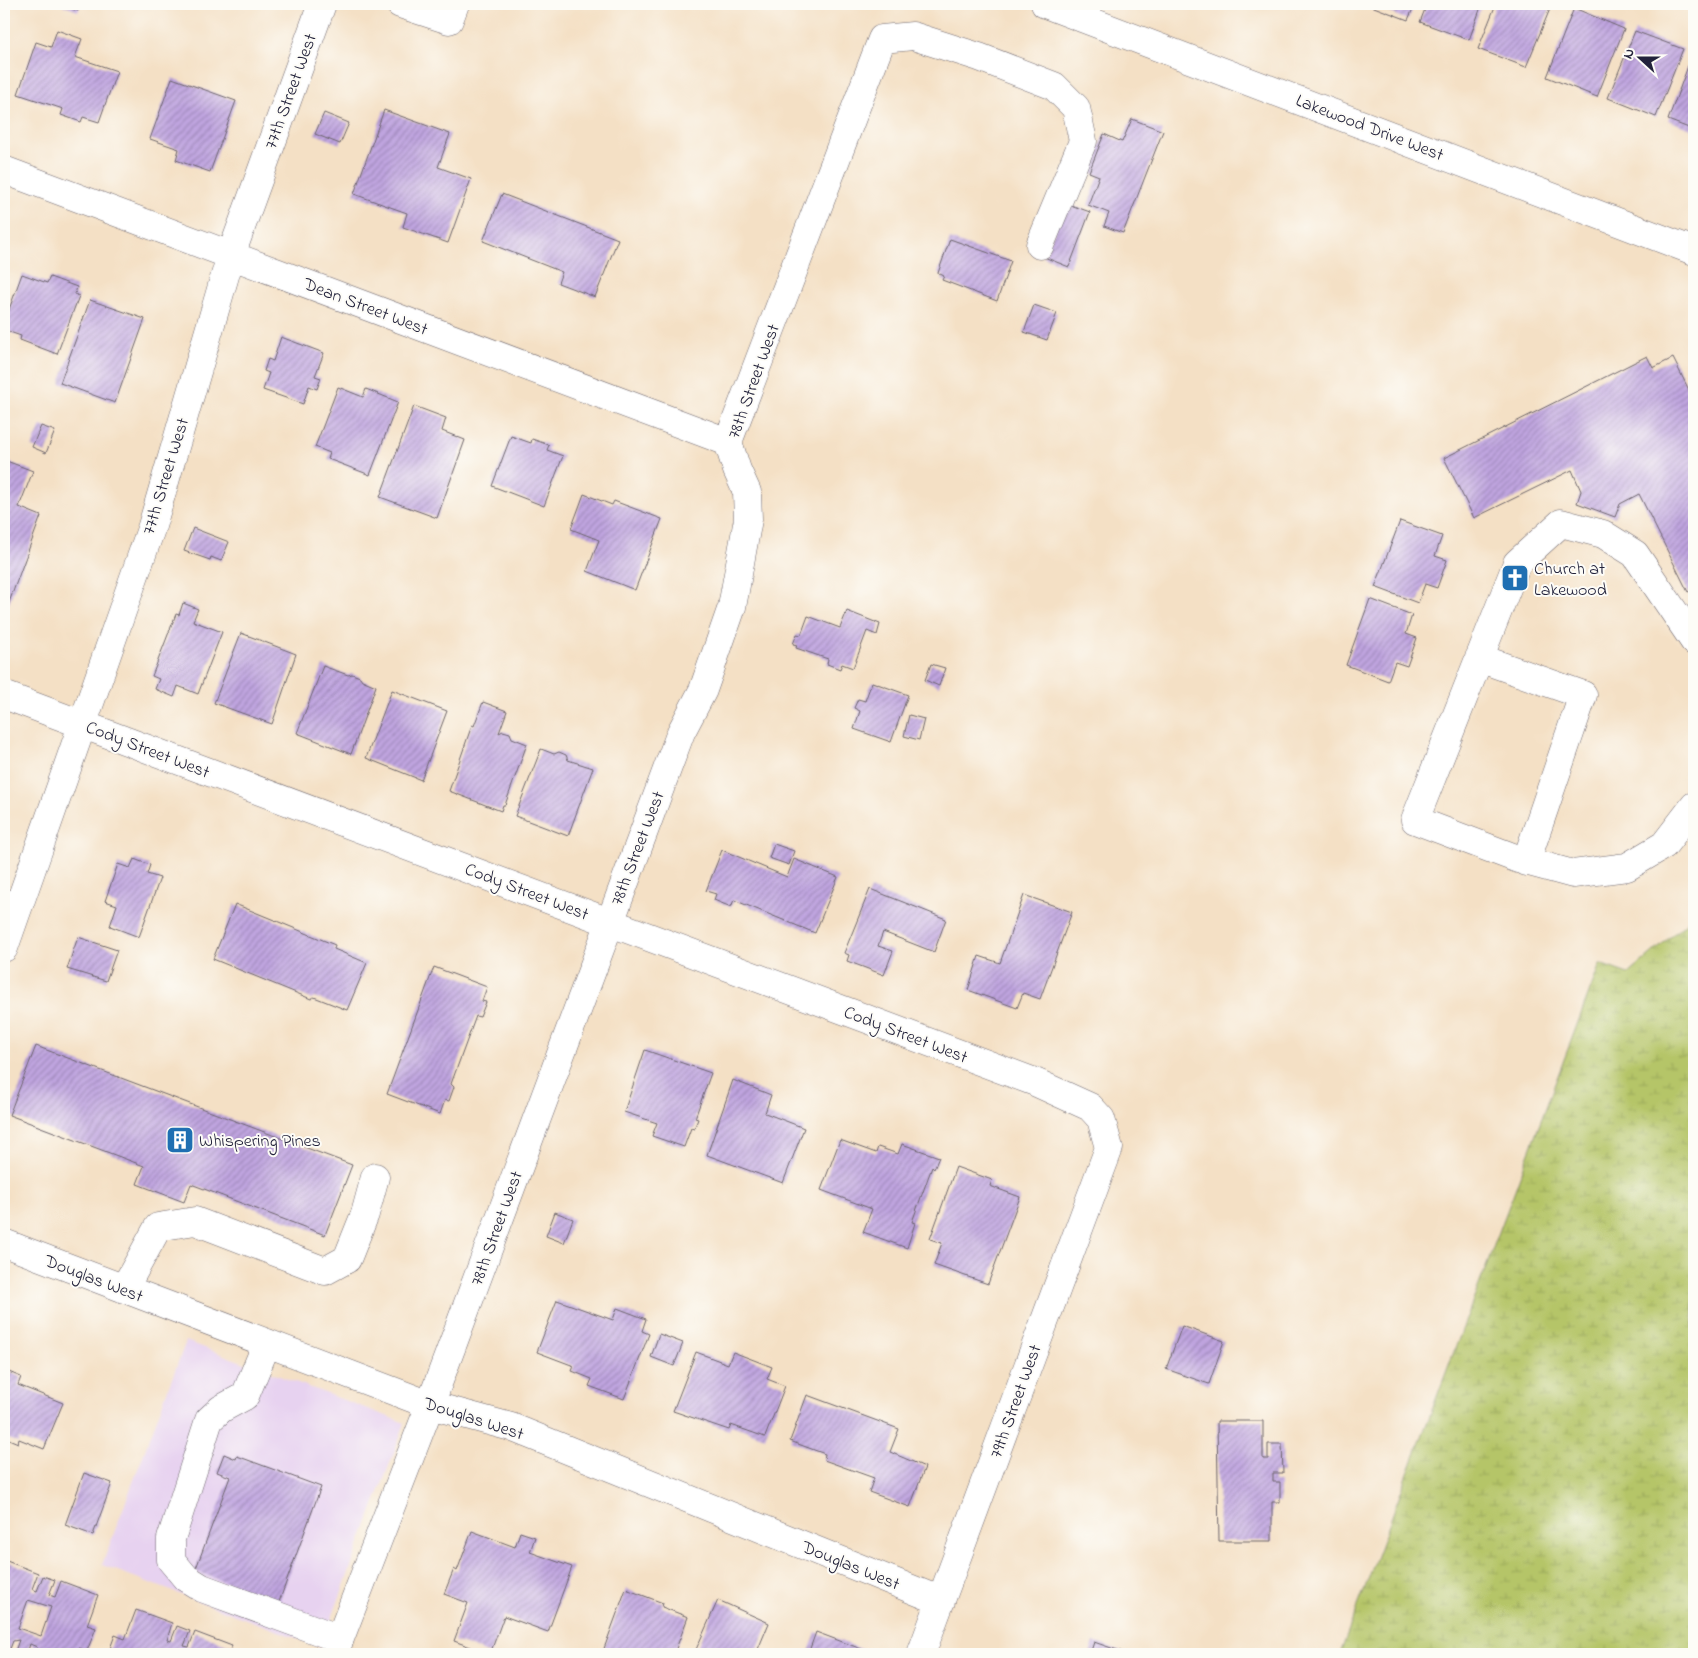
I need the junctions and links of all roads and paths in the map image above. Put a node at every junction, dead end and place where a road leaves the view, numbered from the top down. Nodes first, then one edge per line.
1 (322, 4) edge
2 (400, 4) edge
3 (456, 4) edge
4 (1045, 4) edge
5 (4, 170) edge
6 (1040, 245) dead end
7 (1694, 251) edge
8 (230, 255) junction
9 (728, 442) junction
10 (1694, 641) edge
11 (1479, 658) junction
12 (4, 695) edge
13 (83, 724) junction
14 (1694, 806) edge
15 (1526, 862) junction
16 (610, 922) junction
17 (4, 948) edge
18 (1109, 1148) joint
19 (375, 1177) dead end
20 (4, 1243) edge
21 (124, 1289) junction
22 (267, 1343) junction
23 (430, 1405) junction
24 (941, 1601) junction
25 (337, 1647) edge
26 (921, 1654) edge

1 - 8 street, 77th Street West
2 - 3 street
4 - 7 street, Lakewood Drive West
5 - 8 street, Dean Street West
6 - 9 street, 78th Street West
8 - 9 street, Dean Street West
8 - 13 street, 77th Street West
9 - 16 street, 78th Street West
10 - 11 street
11 - 15 street
11 - 15 street
12 - 13 street, Cody Street West
13 - 16 street, Cody Street West
13 - 17 street, 77th Street West
14 - 15 street
16 - 18 street, Cody Street West
16 - 23 street, 78th Street West
18 - 24 street, 79th Street West
19 - 21 street
20 - 21 street, Douglas West
21 - 22 street, Douglas West
22 - 23 street, Douglas West
22 - 25 street
23 - 24 street, Douglas West
23 - 25 street, 78th Street West
24 - 26 street, 79th Street West

